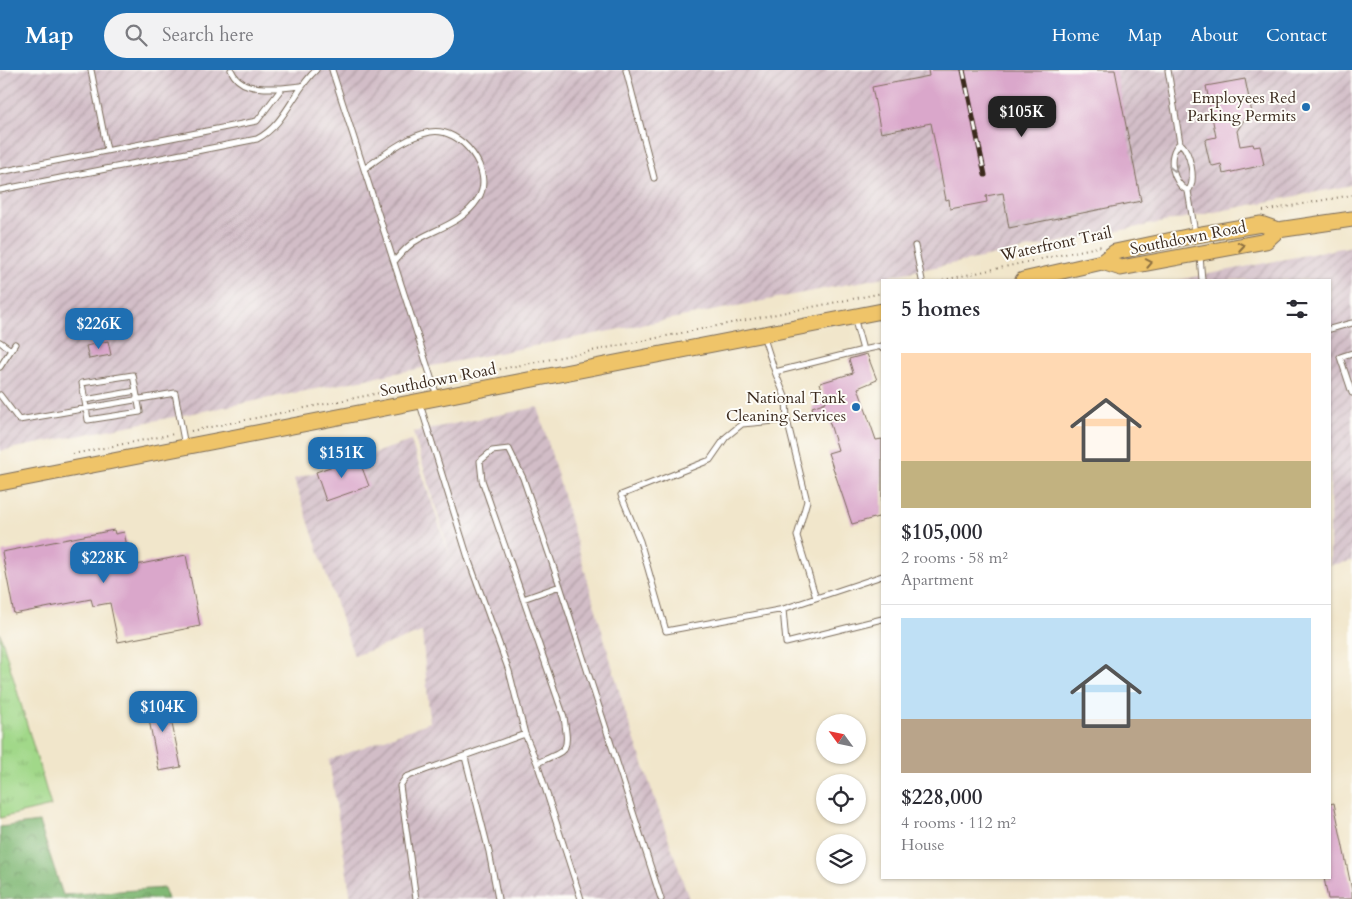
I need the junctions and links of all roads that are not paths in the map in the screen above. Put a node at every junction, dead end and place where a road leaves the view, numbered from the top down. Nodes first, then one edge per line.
1 (91, 70) edge
2 (231, 70) edge
3 (316, 70) edge
4 (332, 70) edge
5 (626, 70) edge
6 (1168, 70) edge
7 (301, 86) junction
8 (282, 88) junction
9 (1180, 143) junction
10 (107, 150) junction
11 (364, 169) junction
12 (0, 172) edge
13 (654, 178) dead end
14 (0, 190) edge
15 (1188, 191) junction
16 (1352, 219) edge
17 (1278, 230) junction
18 (1196, 235) junction
19 (915, 246) dead end
20 (1200, 253) junction
21 (394, 262) junction
22 (1102, 262) junction
23 (922, 279) edge
24 (1027, 279) edge
25 (1202, 279) edge
26 (881, 311) edge
27 (854, 317) junction
28 (1352, 323) edge
29 (1331, 329) edge
30 (763, 334) junction
31 (0, 342) edge
32 (15, 344) dead end
33 (881, 346) edge
34 (11, 350) junction
35 (863, 350) junction
36 (1352, 353) edge
37 (0, 367) edge
38 (776, 372) junction
39 (136, 391) junction
40 (1352, 393) edge
41 (0, 395) edge
42 (438, 397) junction
43 (85, 400) junction
44 (138, 400) junction
45 (419, 401) junction
46 (86, 409) junction
47 (787, 420) junction
48 (185, 446) junction
49 (0, 483) edge
50 (881, 576) edge
51 (560, 586) junction
52 (816, 598) junction
53 (523, 599) junction
54 (784, 609) junction
55 (881, 619) edge
56 (524, 734) junction
57 (465, 757) junction
58 (537, 763) junction
59 (416, 899) edge
60 (498, 899) edge
61 (582, 899) edge
62 (662, 899) edge

1 - 10 lane
2 - 8 lane
3 - 7 lane
4 - 11 lane
5 - 13 lane
6 - 9 lane
7 - 8 lane
7 - 14 lane
8 - 10 lane
9 - 15 lane
9 -> 15 lane
10 - 12 lane
11 - 21 lane
11 - 21 lane
15 - 18 lane
16 - 17 main road, Southdown Road
17 - 18 main road, Southdown Road
20 -> 17 main road, Southdown Road
18 - 20 main road
18 - 22 main road, Southdown Road
19 - 23 lane
22 -> 20 main road, Southdown Road
20 - 25 lane
21 - 42 lane
22 - 24 main road, Southdown Road
26 - 27 main road, Southdown Road
27 - 30 main road, Southdown Road
27 - 35 lane
28 - 29 lane
30 - 38 lane
30 - 42 main road, Southdown Road
31 - 34 lane
32 - 34 lane
33 - 35 lane
34 - 37 lane
35 - 38 lane
36 - 40 lane
38 - 47 lane
39 - 43 lane
39 - 43 lane
39 - 44 lane
41 - 46 lane
42 - 45 main road, Southdown Road
43 - 46 lane
44 - 46 lane
44 - 46 lane
44 - 48 lane
45 - 48 main road, Southdown Road
45 - 56 lane
47 - 52 lane
47 - 54 lane
48 - 49 main road, Southdown Road
50 - 52 lane
51 - 53 lane
51 - 53 lane
51 - 62 lane
52 - 54 lane
53 - 58 lane
54 - 55 lane
56 - 57 lane
56 - 58 lane
57 - 59 lane
57 - 60 lane
58 - 61 lane

